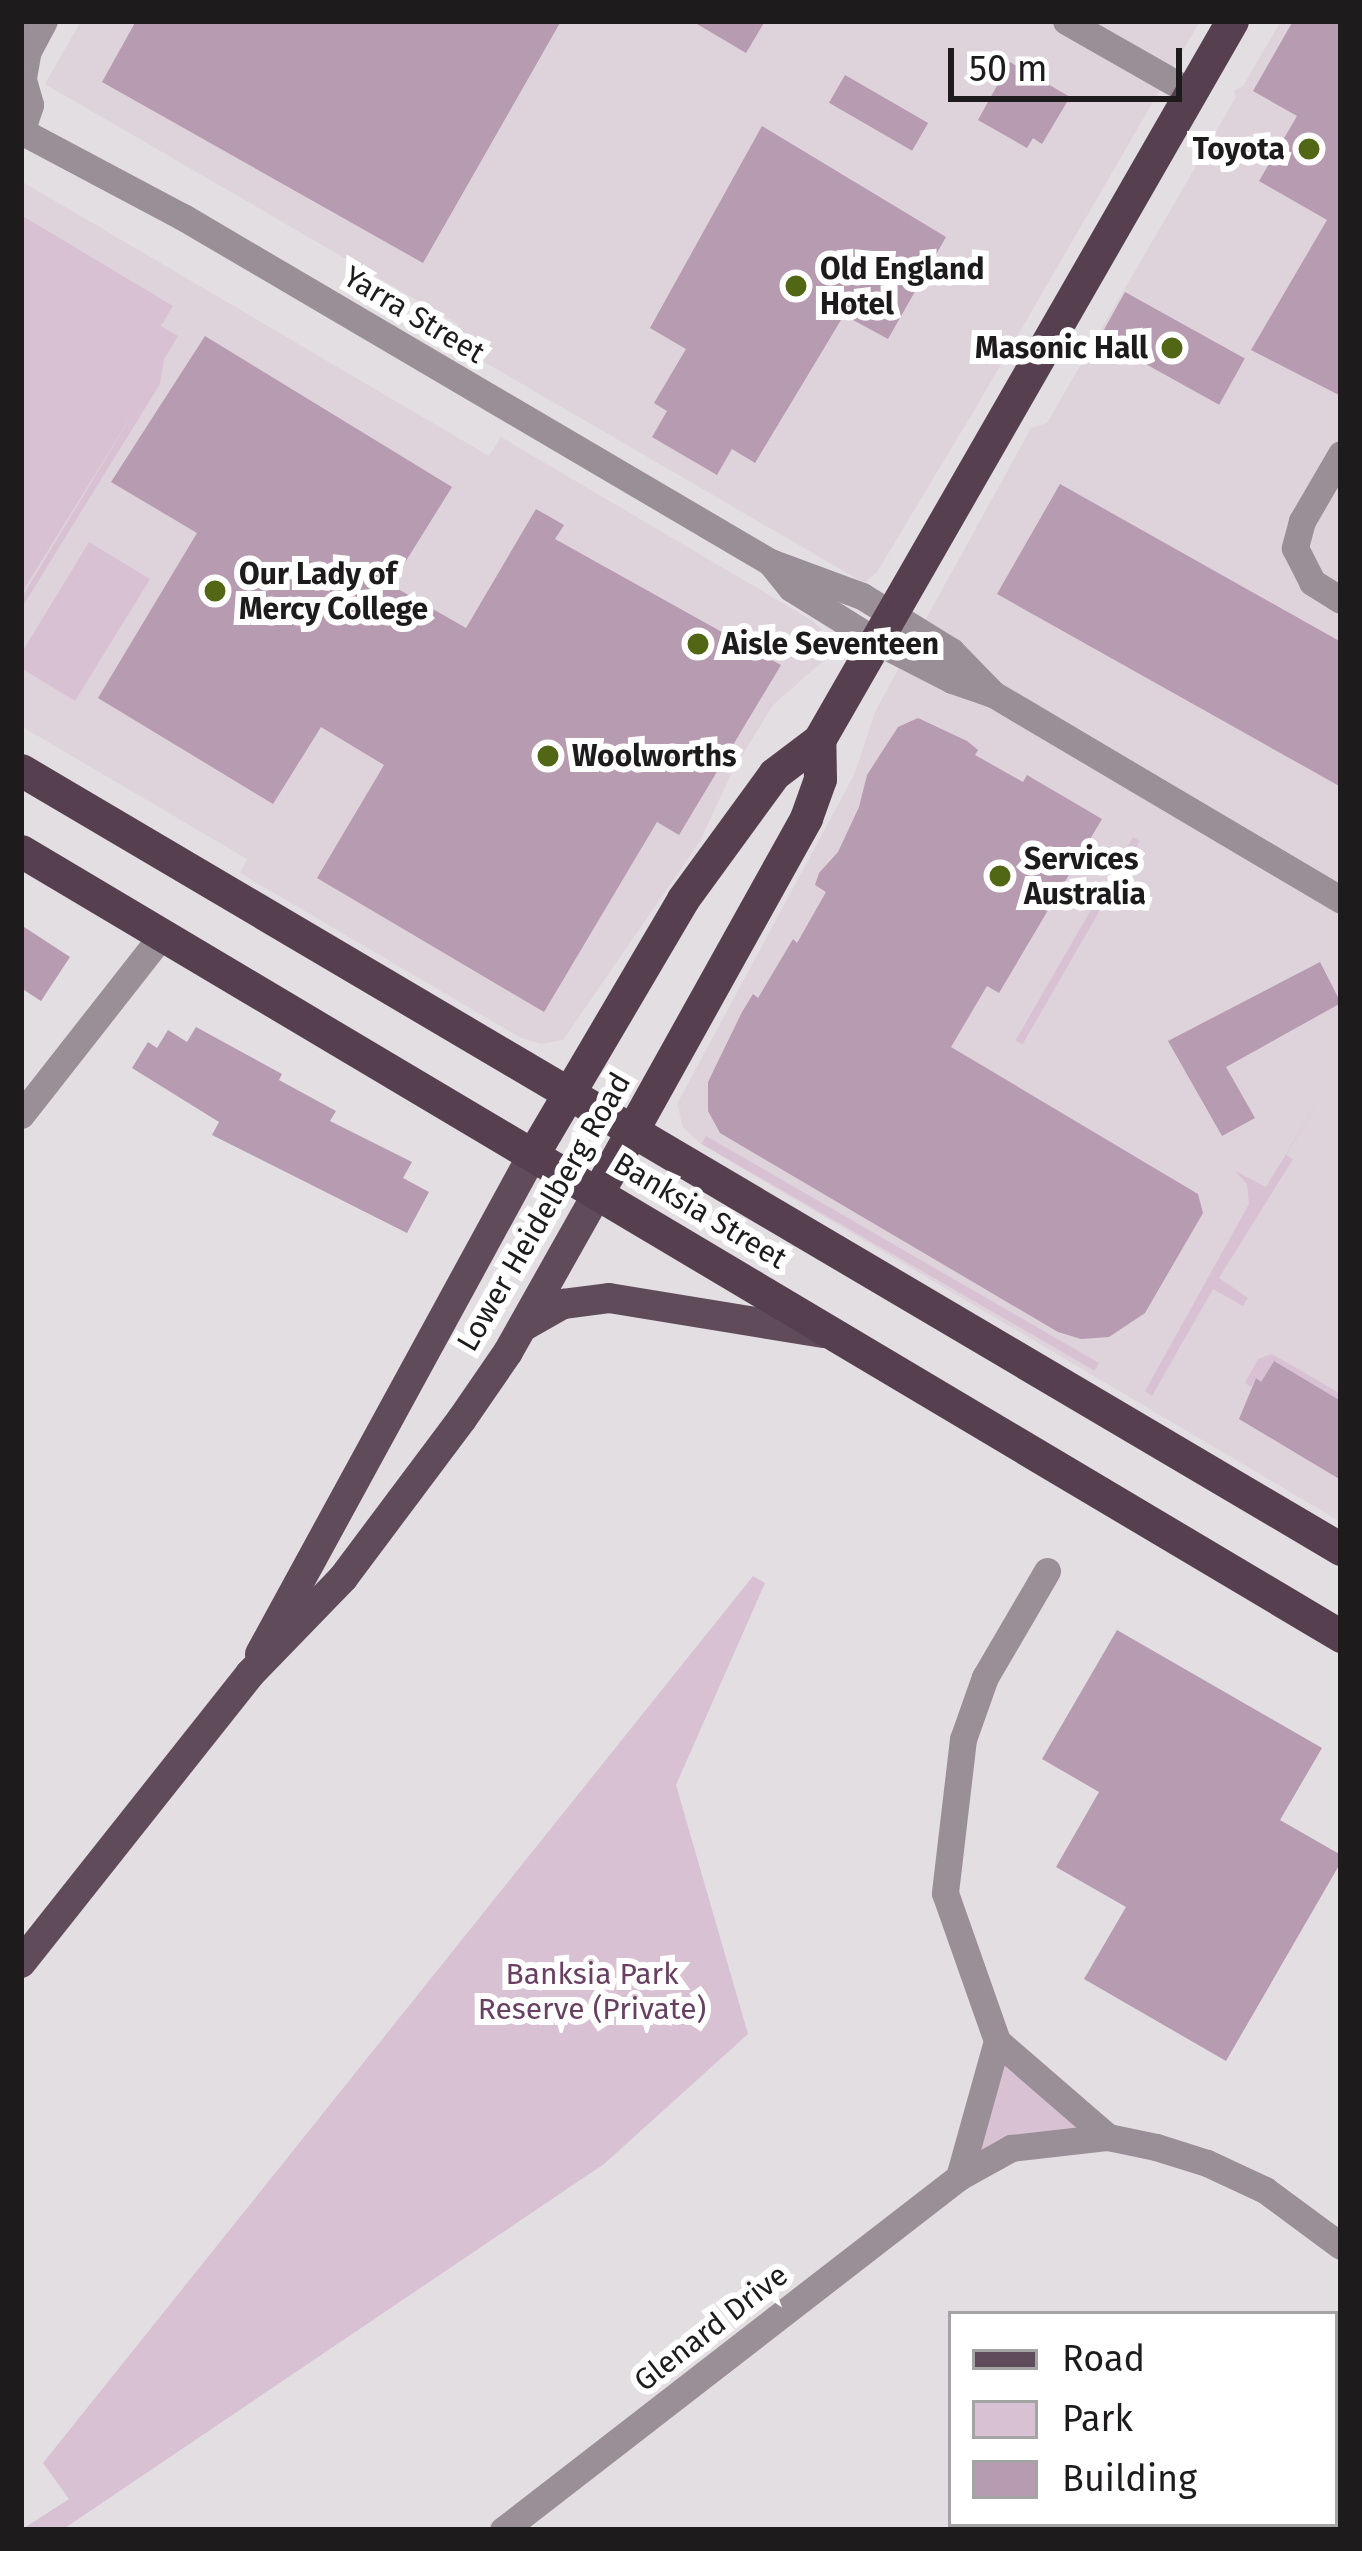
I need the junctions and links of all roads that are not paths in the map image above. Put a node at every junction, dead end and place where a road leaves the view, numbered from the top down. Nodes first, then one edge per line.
1 (43, 21) edge
2 (1066, 21) edge
3 (1232, 21) edge
4 (22, 78) edge
5 (1192, 93) junction
6 (21, 130) edge
7 (1341, 454) edge
8 (1341, 600) edge
9 (884, 628) junction
10 (820, 740) junction
11 (21, 770) edge
12 (21, 851) edge
13 (1341, 900) edge
14 (162, 935) junction
15 (568, 1091) junction
16 (21, 1115) edge
17 (632, 1129) junction
18 (533, 1154) junction
19 (598, 1192) junction
20 (521, 1329) junction
21 (842, 1336) junction
22 (1341, 1549) edge
23 (1047, 1571) dead end
24 (1341, 1636) edge
25 (250, 1674) junction
26 (21, 1963) edge
27 (997, 2041) junction
28 (1108, 2138) junction
29 (959, 2177) junction
30 (1341, 2246) edge
31 (503, 2530) edge

1 - 4 street
2 - 5 street
3 - 5 highway, Lower Heidelberg Road
4 - 6 street
5 - 9 highway, Lower Heidelberg Road
6 - 9 street, Yarra Street
7 - 8 street
9 - 10 highway, Lower Heidelberg Road
9 - 13 street, Yarra Street
10 - 15 highway, Lower Heidelberg Road
10 - 17 highway, Lower Heidelberg Road
11 - 15 highway, Banksia Street
12 - 14 highway, Banksia Street
14 - 16 street
14 - 18 highway, Banksia Street
15 - 17 highway, Banksia Street
15 - 18 highway, Lower Heidelberg Road
17 - 19 highway, Lower Heidelberg Road
17 - 22 highway, Banksia Street
18 - 19 highway, Banksia Street
18 - 25 main road, Lower Heidelberg Road
19 - 20 main road, Lower Heidelberg Road
19 - 21 highway, Banksia Street
20 - 21 main road
20 - 25 main road, Lower Heidelberg Road
21 - 24 highway, Banksia Street
23 - 27 street, Glenard Drive
25 - 26 main road, Lower Heidelberg Road
27 - 28 street, Glenard Drive
27 - 29 street
28 - 29 street, Glenard Drive
28 - 30 street, Glenard Drive
29 - 31 street, Glenard Drive

